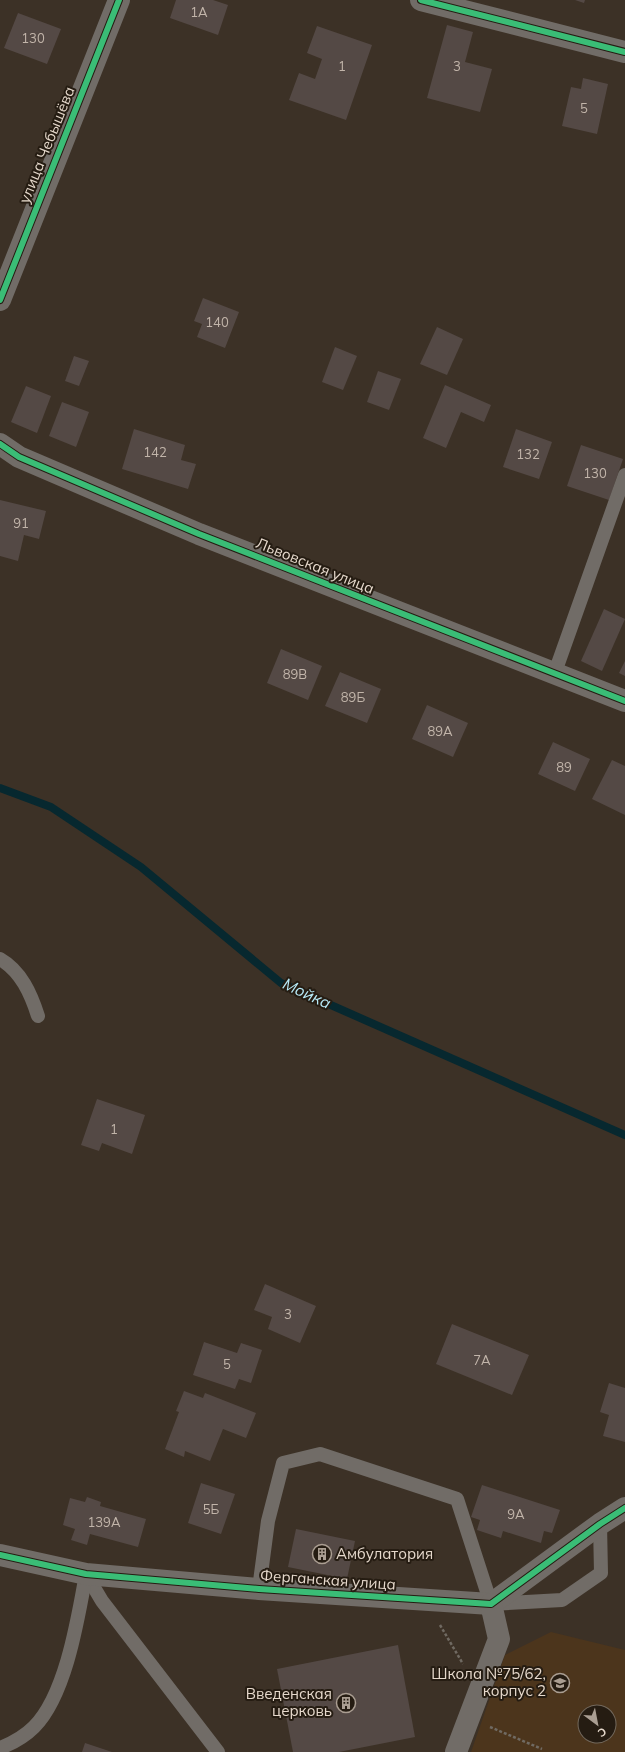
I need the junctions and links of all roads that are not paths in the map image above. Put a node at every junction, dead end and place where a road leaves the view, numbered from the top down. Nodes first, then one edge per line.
1 (119, 0) edge
2 (421, 0) edge
3 (625, 52) edge
4 (0, 300) edge
5 (0, 444) edge
6 (625, 475) edge
7 (554, 675) junction
8 (625, 702) edge
9 (0, 958) edge
10 (38, 1016) dead end
11 (625, 1508) edge
12 (600, 1524) junction
13 (0, 1555) edge
14 (86, 1574) junction
15 (259, 1589) junction
16 (491, 1604) junction
17 (0, 1748) edge
18 (218, 1752) edge
19 (456, 1752) edge

1 - 4 street, улица Чебышёва
2 - 3 street
5 - 7 street, Львовская улица
6 - 7 lane
7 - 8 street, Львовская улица
9 - 10 lane
11 - 12 street
12 - 16 street
12 - 16 lane
13 - 14 street, Ферганская улица
14 - 15 street, Ферганская улица
14 - 17 lane
14 - 18 lane
15 - 16 street, Ферганская улица
15 - 16 lane
16 - 19 street

